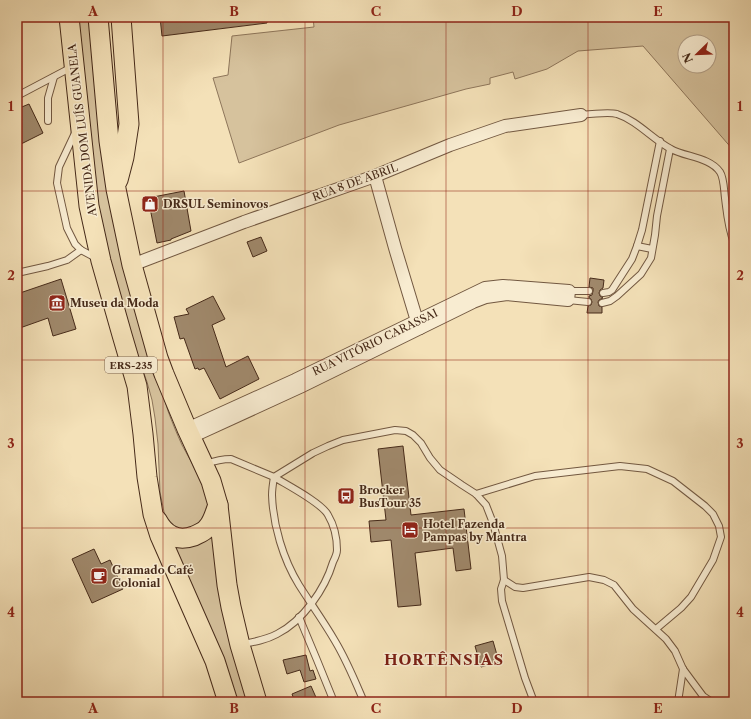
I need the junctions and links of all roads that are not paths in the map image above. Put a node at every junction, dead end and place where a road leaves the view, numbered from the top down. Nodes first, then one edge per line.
1 (69, 17) edge
2 (98, 17) edge
3 (121, 17) edge
4 (74, 66) junction
5 (54, 77) junction
6 (17, 96) edge
7 (581, 115) joint
8 (48, 121) dead end
9 (80, 125) junction
10 (660, 142) junction
11 (670, 149) junction
12 (374, 176) junction
13 (116, 189) junction
14 (734, 243) edge
15 (637, 246) junction
16 (652, 249) junction
17 (81, 250) junction
18 (101, 261) junction
19 (132, 265) junction
20 (17, 274) edge
21 (589, 291) dead end
22 (603, 293) dead end
23 (568, 296) junction
24 (588, 302) dead end
25 (602, 303) dead end
26 (418, 325) junction
27 (189, 433) junction
28 (204, 465) junction
29 (274, 477) junction
30 (476, 494) junction
31 (218, 505) junction
32 (153, 514) junction
33 (504, 580) junction
34 (312, 604) junction
35 (299, 618) junction
36 (656, 629) junction
37 (240, 645) junction
38 (682, 669) junction
39 (228, 702) edge
40 (257, 702) edge
41 (334, 702) edge
42 (364, 702) edge
43 (534, 702) edge
44 (678, 702) edge
45 (712, 702) edge

1 - 4 main road, AVENIDA DOM LUÍS GUANELA / ERS-235
2 - 13 main road, ERS-235
3 - 13 main road
4 - 5 lane
4 - 9 main road, AVENIDA DOM LUÍS GUANELA / ERS-235
5 - 6 lane
5 - 8 lane
7 - 10 lane
7 - 12 street, RUA 8 DE ABRIL
9 - 17 lane
9 - 18 main road, AVENIDA DOM LUÍS GUANELA / ERS-235
10 - 11 lane
10 - 15 lane
11 - 14 lane
11 - 16 lane
12 - 19 street, RUA 8 DE ABRIL
12 - 26 street
13 - 19 main road, ERS-235
15 - 16 lane
15 - 22 lane
16 - 25 lane
17 - 18 lane
17 - 20 lane
18 - 32 main road, AVENIDA DOM LUÍS GUANELA / ERS-235
19 - 27 main road, ERS-235
21 - 23 lane
23 - 24 lane
23 - 26 street, RUA VITÓRIO CARASSAI
26 - 27 street, RUA VITÓRIO CARASSAI
27 - 28 main road, ERS-235
28 - 29 lane
28 - 31 main road, ERS-235
29 - 30 lane
29 - 34 lane
29 - 34 lane
30 - 33 lane
30 - 36 lane
31 - 32 main road
31 - 37 main road, ERS-235
32 - 39 main road, AVENIDA DOM LUÍS GUANELA / ERS-235
33 - 36 lane
33 - 43 lane
34 - 35 lane
34 - 42 lane
35 - 37 lane
35 - 41 lane
36 - 38 lane
37 - 40 main road, ERS-235
38 - 44 lane
38 - 45 lane

